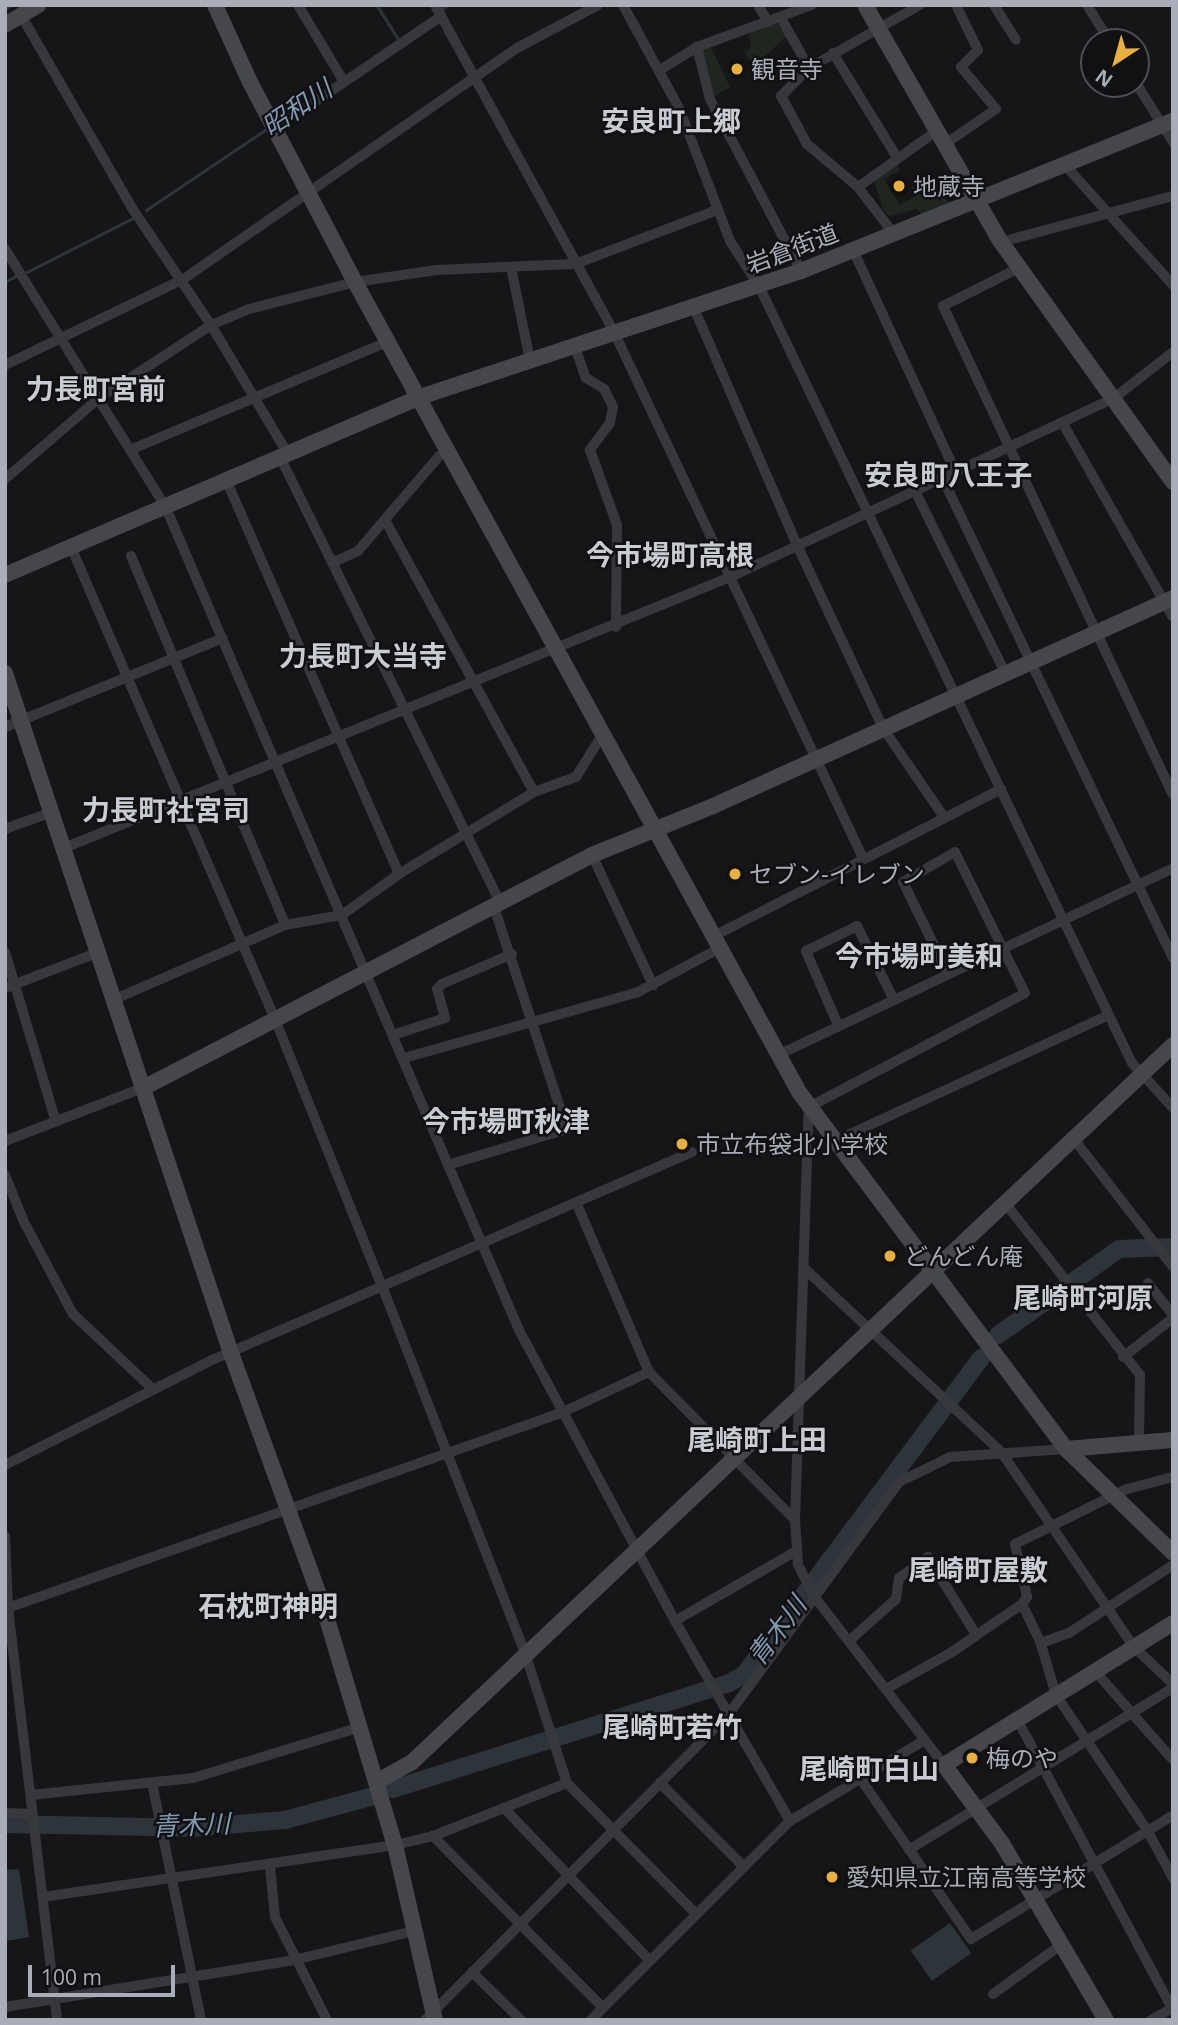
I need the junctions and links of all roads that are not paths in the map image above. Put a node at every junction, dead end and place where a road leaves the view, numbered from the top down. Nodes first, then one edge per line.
1 (38, 5) edge
2 (215, 5) edge
3 (298, 5) edge
4 (598, 5) edge
5 (623, 5) edge
6 (758, 5) edge
7 (813, 5) edge
8 (865, 5) edge
9 (920, 5) edge
10 (956, 5) edge
11 (994, 5) edge
12 (1087, 5) edge
13 (437, 10) edge
14 (21, 15) junction
15 (781, 18) junction
16 (768, 22) junction
17 (5, 25) edge
18 (1101, 28) edge
19 (879, 29) junction
20 (1016, 40) dead end
21 (697, 47) junction
22 (833, 53) junction
23 (809, 68) junction
24 (660, 70) junction
25 (473, 78) junction
26 (343, 79) junction
27 (1148, 98) edge
28 (1168, 123) edge
29 (273, 126) junction
30 (941, 137) junction
31 (1173, 142) edge
32 (897, 156) junction
33 (1064, 163) junction
34 (858, 187) junction
35 (307, 192) junction
36 (1173, 196) edge
37 (979, 199) junction
38 (717, 210) junction
39 (1105, 214) junction
40 (894, 234) junction
41 (1001, 242) junction
42 (5, 249) edge
43 (853, 250) junction
44 (575, 264) junction
45 (511, 267) junction
46 (1019, 268) junction
47 (801, 271) junction
48 (182, 280) junction
49 (355, 282) junction
50 (1173, 285) edge
51 (759, 286) junction
52 (693, 306) junction
53 (211, 325) junction
54 (614, 332) junction
55 (62, 339) junction
56 (388, 341) junction
57 (574, 344) junction
58 (1171, 358) edge
59 (530, 360) junction
60 (5, 365) edge
61 (253, 397) junction
62 (420, 397) junction
63 (1114, 398) junction
64 (98, 399) junction
65 (1062, 422) junction
66 (1008, 446) junction
67 (130, 450) junction
68 (449, 451) junction
69 (284, 456) junction
70 (955, 471) junction
71 (942, 477) junction
72 (5, 479) edge
73 (227, 482) junction
74 (1173, 482) edge
75 (914, 489) junction
76 (166, 508) junction
77 (867, 511) junction
78 (385, 520) junction
79 (797, 545) junction
80 (71, 547) junction
81 (131, 556) dead end
82 (331, 563) junction
83 (5, 575) edge
84 (728, 578) junction
85 (1168, 600) edge
86 (1173, 617) edge
87 (616, 627) junction
88 (1096, 633) junction
89 (223, 638) junction
90 (556, 651) junction
91 (174, 658) junction
92 (1030, 664) junction
93 (5, 673) edge
94 (1006, 674) junction
95 (126, 677) junction
96 (474, 684) junction
97 (956, 696) junction
98 (404, 712) junction
99 (24, 720) junction
100 (5, 727) edge
101 (883, 728) junction
102 (602, 735) junction
103 (337, 740) junction
104 (817, 760) junction
105 (279, 762) junction
106 (226, 783) junction
107 (1001, 789) junction
108 (534, 792) junction
109 (1173, 795) edge
110 (181, 801) junction
111 (52, 812) junction
112 (944, 817) junction
113 (5, 829) edge
114 (654, 830) junction
115 (466, 836) junction
116 (64, 848) junction
117 (592, 855) junction
118 (863, 858) junction
119 (1173, 869) edge
120 (398, 874) junction
121 (1136, 886) junction
122 (496, 902) junction
123 (342, 915) junction
124 (1063, 918) junction
125 (285, 925) junction
126 (242, 943) junction
127 (715, 943) junction
128 (1000, 947) junction
129 (5, 952) edge
130 (99, 952) junction
131 (512, 954) junction
132 (1173, 958) edge
133 (947, 972) junction
134 (367, 973) junction
135 (10, 985) edge
136 (653, 985) junction
137 (893, 998) junction
138 (115, 999) junction
139 (1110, 1015) junction
140 (275, 1019) junction
141 (533, 1024) junction
142 (838, 1025) junction
143 (393, 1035) junction
144 (1173, 1045) edge
145 (778, 1055) junction
146 (404, 1058) junction
147 (1142, 1075) junction
148 (145, 1087) junction
149 (809, 1107) junction
150 (1173, 1108) edge
151 (55, 1122) junction
152 (1073, 1138) junction
153 (5, 1140) edge
154 (837, 1140) junction
155 (692, 1152) dead end
156 (448, 1165) junction
157 (5, 1175) edge
158 (576, 1202) junction
159 (1006, 1204) junction
160 (481, 1242) junction
161 (1173, 1267) edge
162 (805, 1269) junction
163 (935, 1269) junction
164 (1148, 1283) dead end
165 (382, 1286) junction
166 (1173, 1316) edge
167 (871, 1331) junction
168 (231, 1353) junction
169 (1123, 1357) junction
170 (649, 1372) junction
171 (153, 1389) junction
172 (799, 1399) junction
173 (561, 1413) junction
174 (1173, 1440) edge
175 (1139, 1442) junction
176 (1066, 1448) junction
177 (447, 1453) junction
178 (1002, 1453) junction
179 (733, 1460) junction
180 (5, 1465) edge
181 (1173, 1477) edge
182 (1114, 1496) junction
183 (286, 1514) junction
184 (794, 1520) junction
185 (1052, 1526) junction
186 (5, 1536) edge
187 (636, 1549) junction
188 (796, 1551) junction
189 (1173, 1553) edge
190 (1173, 1565) edge
191 (811, 1591) junction
192 (1022, 1604) junction
193 (1107, 1608) junction
194 (7, 1609) edge
195 (674, 1621) junction
196 (1173, 1623) edge
197 (975, 1633) junction
198 (849, 1641) junction
199 (1041, 1643) junction
200 (1134, 1647) junction
201 (525, 1653) junction
202 (1095, 1671) junction
203 (1173, 1686) edge
204 (886, 1689) junction
205 (1056, 1695) junction
206 (1134, 1713) junction
207 (727, 1716) junction
208 (1017, 1719) junction
209 (361, 1727) junction
210 (925, 1740) junction
211 (1088, 1742) junction
212 (1173, 1760) edge
213 (944, 1765) junction
214 (1045, 1768) junction
215 (378, 1781) junction
216 (862, 1782) junction
217 (152, 1783) junction
218 (567, 1783) junction
219 (660, 1783) junction
220 (31, 1795) junction
221 (504, 1808) junction
222 (978, 1810) junction
223 (5, 1813) edge
224 (1173, 1815) edge
225 (790, 1821) junction
226 (34, 1822) junction
227 (613, 1830) junction
228 (1147, 1830) junction
229 (433, 1836) junction
230 (395, 1845) junction
231 (910, 1849) junction
232 (1097, 1864) junction
233 (270, 1867) junction
234 (744, 1867) junction
235 (567, 1877) junction
236 (1173, 1878) edge
237 (170, 1880) junction
238 (43, 1897) junction
239 (1037, 1900) junction
240 (696, 1914) junction
241 (521, 1924) junction
242 (415, 1931) junction
243 (1062, 1944) junction
244 (294, 1960) junction
245 (650, 1961) junction
246 (472, 1972) junction
247 (192, 1978) junction
248 (993, 1994) dead end
249 (55, 2000) junction
250 (5, 2007) edge
251 (603, 2008) junction
252 (1172, 2009) edge
253 (431, 2016) edge
254 (57, 2020) edge
255 (201, 2020) edge
256 (327, 2020) edge
257 (521, 2020) edge
258 (591, 2020) edge
259 (1106, 2020) edge
260 (1151, 2020) edge

1 - 14 street
2 - 29 street
3 - 26 street
4 - 25 street
5 - 24 street
6 - 16 street
7 - 15 street
8 - 19 street
9 - 19 street
10 - 30 street
11 - 20 street
12 - 18 street
13 - 25 street
13 - 26 street
14 - 17 street
14 - 48 street
15 - 16 street
15 - 23 street
16 - 21 street
19 - 22 street
19 - 30 street
21 - 24 street
21 - 47 street
22 - 23 street
22 - 32 street
23 - 34 street
24 - 38 street
25 - 35 street
25 - 44 street
26 - 29 street
27 - 28 street
28 - 31 street
28 - 33 street, 岩倉街道
29 - 35 street
30 - 32 street
30 - 37 street
32 - 34 street
33 - 37 street, 岩倉街道
33 - 39 street
34 - 40 street
35 - 48 street
35 - 49 street
36 - 39 street
37 - 40 street, 岩倉街道
37 - 41 street
38 - 44 street
38 - 51 street
39 - 41 street
39 - 50 street
40 - 43 street, 岩倉街道
41 - 46 street
42 - 55 street
43 - 47 street, 岩倉街道
43 - 70 street
44 - 45 street
44 - 54 street
45 - 49 street
45 - 59 street
46 - 63 street
46 - 66 street
47 - 51 street, 岩倉街道
48 - 53 street
48 - 55 street
49 - 53 street
49 - 56 street
51 - 52 street, 岩倉街道
51 - 77 street
52 - 54 street, 岩倉街道
52 - 79 street
53 - 61 street
53 - 64 street
54 - 57 street, 岩倉街道
54 - 84 street
55 - 60 street
55 - 64 street
56 - 61 street
56 - 62 street
57 - 59 street, 岩倉街道
57 - 87 street
58 - 63 street
59 - 62 street, 岩倉街道
61 - 67 street
61 - 69 street
62 - 68 street
62 - 69 street, 岩倉街道
63 - 65 street
63 - 74 street
64 - 67 street
64 - 72 street
65 - 66 street
65 - 85 street
66 - 70 street
66 - 88 street
67 - 76 street
68 - 78 street
68 - 90 street
69 - 73 street, 岩倉街道
69 - 82 street
70 - 71 street
71 - 75 street
71 - 92 street
73 - 76 street, 岩倉街道
73 - 103 street
75 - 77 street
75 - 94 street
76 - 80 street, 岩倉街道
76 - 89 street
77 - 79 street
77 - 97 street
78 - 82 street
78 - 96 street
79 - 84 street
79 - 101 street
80 - 83 street, 岩倉街道
80 - 95 street
81 - 91 street
82 - 98 street
84 - 87 street
84 - 104 street
85 - 86 street
85 - 88 street
87 - 90 street
88 - 92 street
88 - 109 street
89 - 91 street
89 - 105 street
90 - 96 street
90 - 102 street
91 - 95 street
91 - 106 street
92 - 94 street
92 - 121 street
93 - 99 street
94 - 97 street
95 - 99 street
95 - 110 street
96 - 98 street
96 - 108 street
97 - 101 street
97 - 107 street
98 - 103 street
98 - 115 street
99 - 100 street
99 - 111 street
101 - 104 street
101 - 112 street
102 - 108 street
102 - 114 street
103 - 105 street
103 - 120 street
104 - 114 street
104 - 118 street
105 - 106 street
105 - 123 street
106 - 110 street
106 - 125 street
107 - 112 street
107 - 124 street
108 - 115 street
110 - 116 street
110 - 126 street
111 - 113 street
111 - 116 street
112 - 118 street
114 - 117 street
114 - 127 street
115 - 120 street
115 - 122 street
116 - 130 street
117 - 122 street
117 - 136 street
118 - 127 street
119 - 121 street
120 - 123 street
121 - 124 street
121 - 132 street
122 - 131 street
122 - 134 street
123 - 125 street
123 - 134 street
124 - 128 street
124 - 139 street
125 - 126 street
126 - 138 street
126 - 140 street
127 - 136 street
127 - 145 street
128 - 133 street
128 - 133 street
128 - 149 street
129 - 135 street
130 - 135 street
130 - 138 street
131 - 141 street
131 - 143 street
133 - 137 street
134 - 140 street
134 - 143 street
135 - 151 street
136 - 141 street
137 - 142 street
137 - 142 street
138 - 148 street
139 - 147 street
139 - 154 street
140 - 148 street
140 - 165 street
141 - 146 street
141 - 156 street
142 - 145 street
143 - 146 street
144 - 147 street
145 - 149 street
146 - 156 street
147 - 150 street
147 - 152 street
148 - 151 street
148 - 168 street
149 - 154 street
149 - 162 street
151 - 153 street
152 - 159 street
152 - 161 street
154 - 163 street
155 - 158 street
156 - 160 street
157 - 171 street
158 - 160 street
158 - 170 street
159 - 163 street
159 - 169 street
160 - 165 street
160 - 173 street
162 - 167 street
162 - 172 street
163 - 167 street
163 - 176 street
164 - 166 street
165 - 168 street
165 - 177 street
166 - 169 street
167 - 172 street
167 - 178 street
168 - 171 street
168 - 183 street
169 - 175 street
170 - 173 street
170 - 179 street
171 - 180 street
172 - 179 street
172 - 184 street
173 - 177 street
173 - 187 street
174 - 175 street
175 - 176 street
176 - 178 street
176 - 182 street
177 - 183 street
177 - 201 street
178 - 185 street
178 - 191 street
179 - 184 street
179 - 187 street
181 - 182 street
182 - 185 street
182 - 189 street
183 - 194 street
183 - 209 street
184 - 188 street
185 - 192 street
185 - 193 street
186 - 194 street
187 - 195 street
187 - 201 street
188 - 191 street
188 - 195 street
190 - 193 street
191 - 198 street
191 - 207 street
192 - 197 street
192 - 199 street
193 - 199 street
193 - 200 street
194 - 220 street
195 - 207 street
196 - 200 street
197 - 198 street
197 - 204 street
198 - 204 street
199 - 205 street
200 - 202 street
200 - 203 street
201 - 215 street
201 - 218 street
202 - 205 street
202 - 206 street
203 - 206 street
204 - 210 street
205 - 208 street
205 - 211 street
206 - 211 street
206 - 212 street
207 - 219 street
207 - 225 street
208 - 213 street
208 - 214 street
209 - 215 street
209 - 217 street
210 - 213 street
210 - 216 street
211 - 214 street
211 - 228 street
213 - 222 street
214 - 222 street
214 - 232 street
215 - 230 street
216 - 225 street
216 - 231 street
217 - 220 street
217 - 237 street
218 - 221 street
218 - 227 street
219 - 227 street
219 - 234 street
220 - 226 street
221 - 229 street
221 - 235 street
222 - 231 street
222 - 239 street
223 - 226 street
224 - 228 street
225 - 234 street
226 - 238 street
227 - 235 street
227 - 240 street
228 - 232 street
228 - 236 street
229 - 230 street
229 - 241 street
230 - 233 street
230 - 242 street
231 - 239 street
232 - 239 street
232 - 252 street
233 - 237 street
233 - 244 street
234 - 240 street
235 - 241 street
235 - 245 street
237 - 238 street
237 - 247 street
238 - 249 street
239 - 243 street
240 - 245 street
241 - 246 street
241 - 251 street
242 - 244 street
242 - 253 street
243 - 248 street
243 - 259 street
244 - 247 street
244 - 256 street
245 - 251 street
246 - 253 street
246 - 257 street
247 - 249 street
247 - 255 street
249 - 250 street
249 - 254 street
251 - 258 street
252 - 260 street

